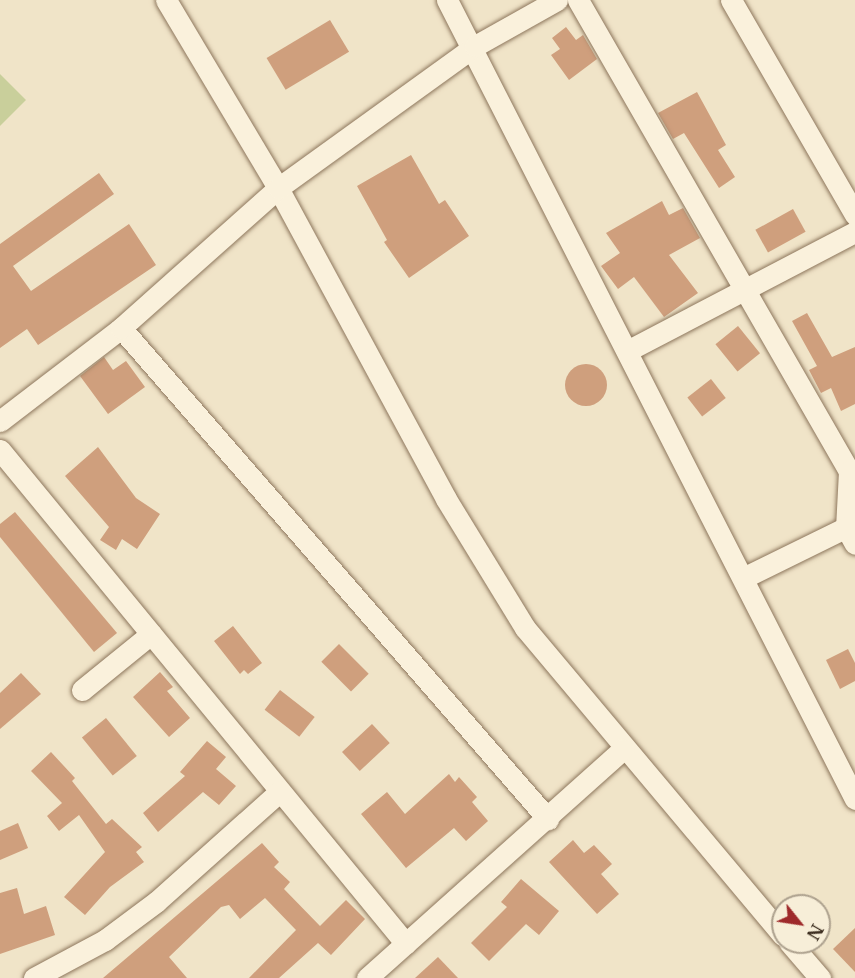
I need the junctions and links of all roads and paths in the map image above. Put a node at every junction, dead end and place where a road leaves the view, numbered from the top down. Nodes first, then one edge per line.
1 (166, 0) edge
2 (447, 0) edge
3 (557, 0) edge
4 (578, 0) edge
5 (731, 0) edge
6 (475, 46) junction
7 (278, 188) junction
8 (855, 214) edge
9 (855, 232) edge
10 (745, 289) junction
11 (122, 328) junction
12 (627, 351) junction
13 (0, 421) edge
14 (0, 450) edge
15 (852, 532) edge
16 (743, 578) junction
17 (151, 634) junction
18 (82, 690) dead end
19 (623, 749) junction
20 (280, 791) junction
21 (855, 799) edge
22 (548, 819) junction
23 (771, 921) edge
24 (406, 944) junction
25 (799, 954) edge
26 (34, 978) edge
27 (367, 978) edge
28 (820, 978) edge

1 - 7 street
2 - 6 street
3 - 6 street
4 - 10 street
5 - 8 street
6 - 7 street
6 - 12 street
7 - 11 street
7 - 19 street
9 - 10 street
10 - 12 street
10 - 15 street
11 - 13 street
11 - 22 street
12 - 16 street
14 - 17 street
15 - 16 street
16 - 21 street
17 - 18 street
17 - 20 street
19 - 22 street
19 - 23 street
20 - 24 street
20 - 26 street
22 - 24 street
24 - 27 street
25 - 28 street

